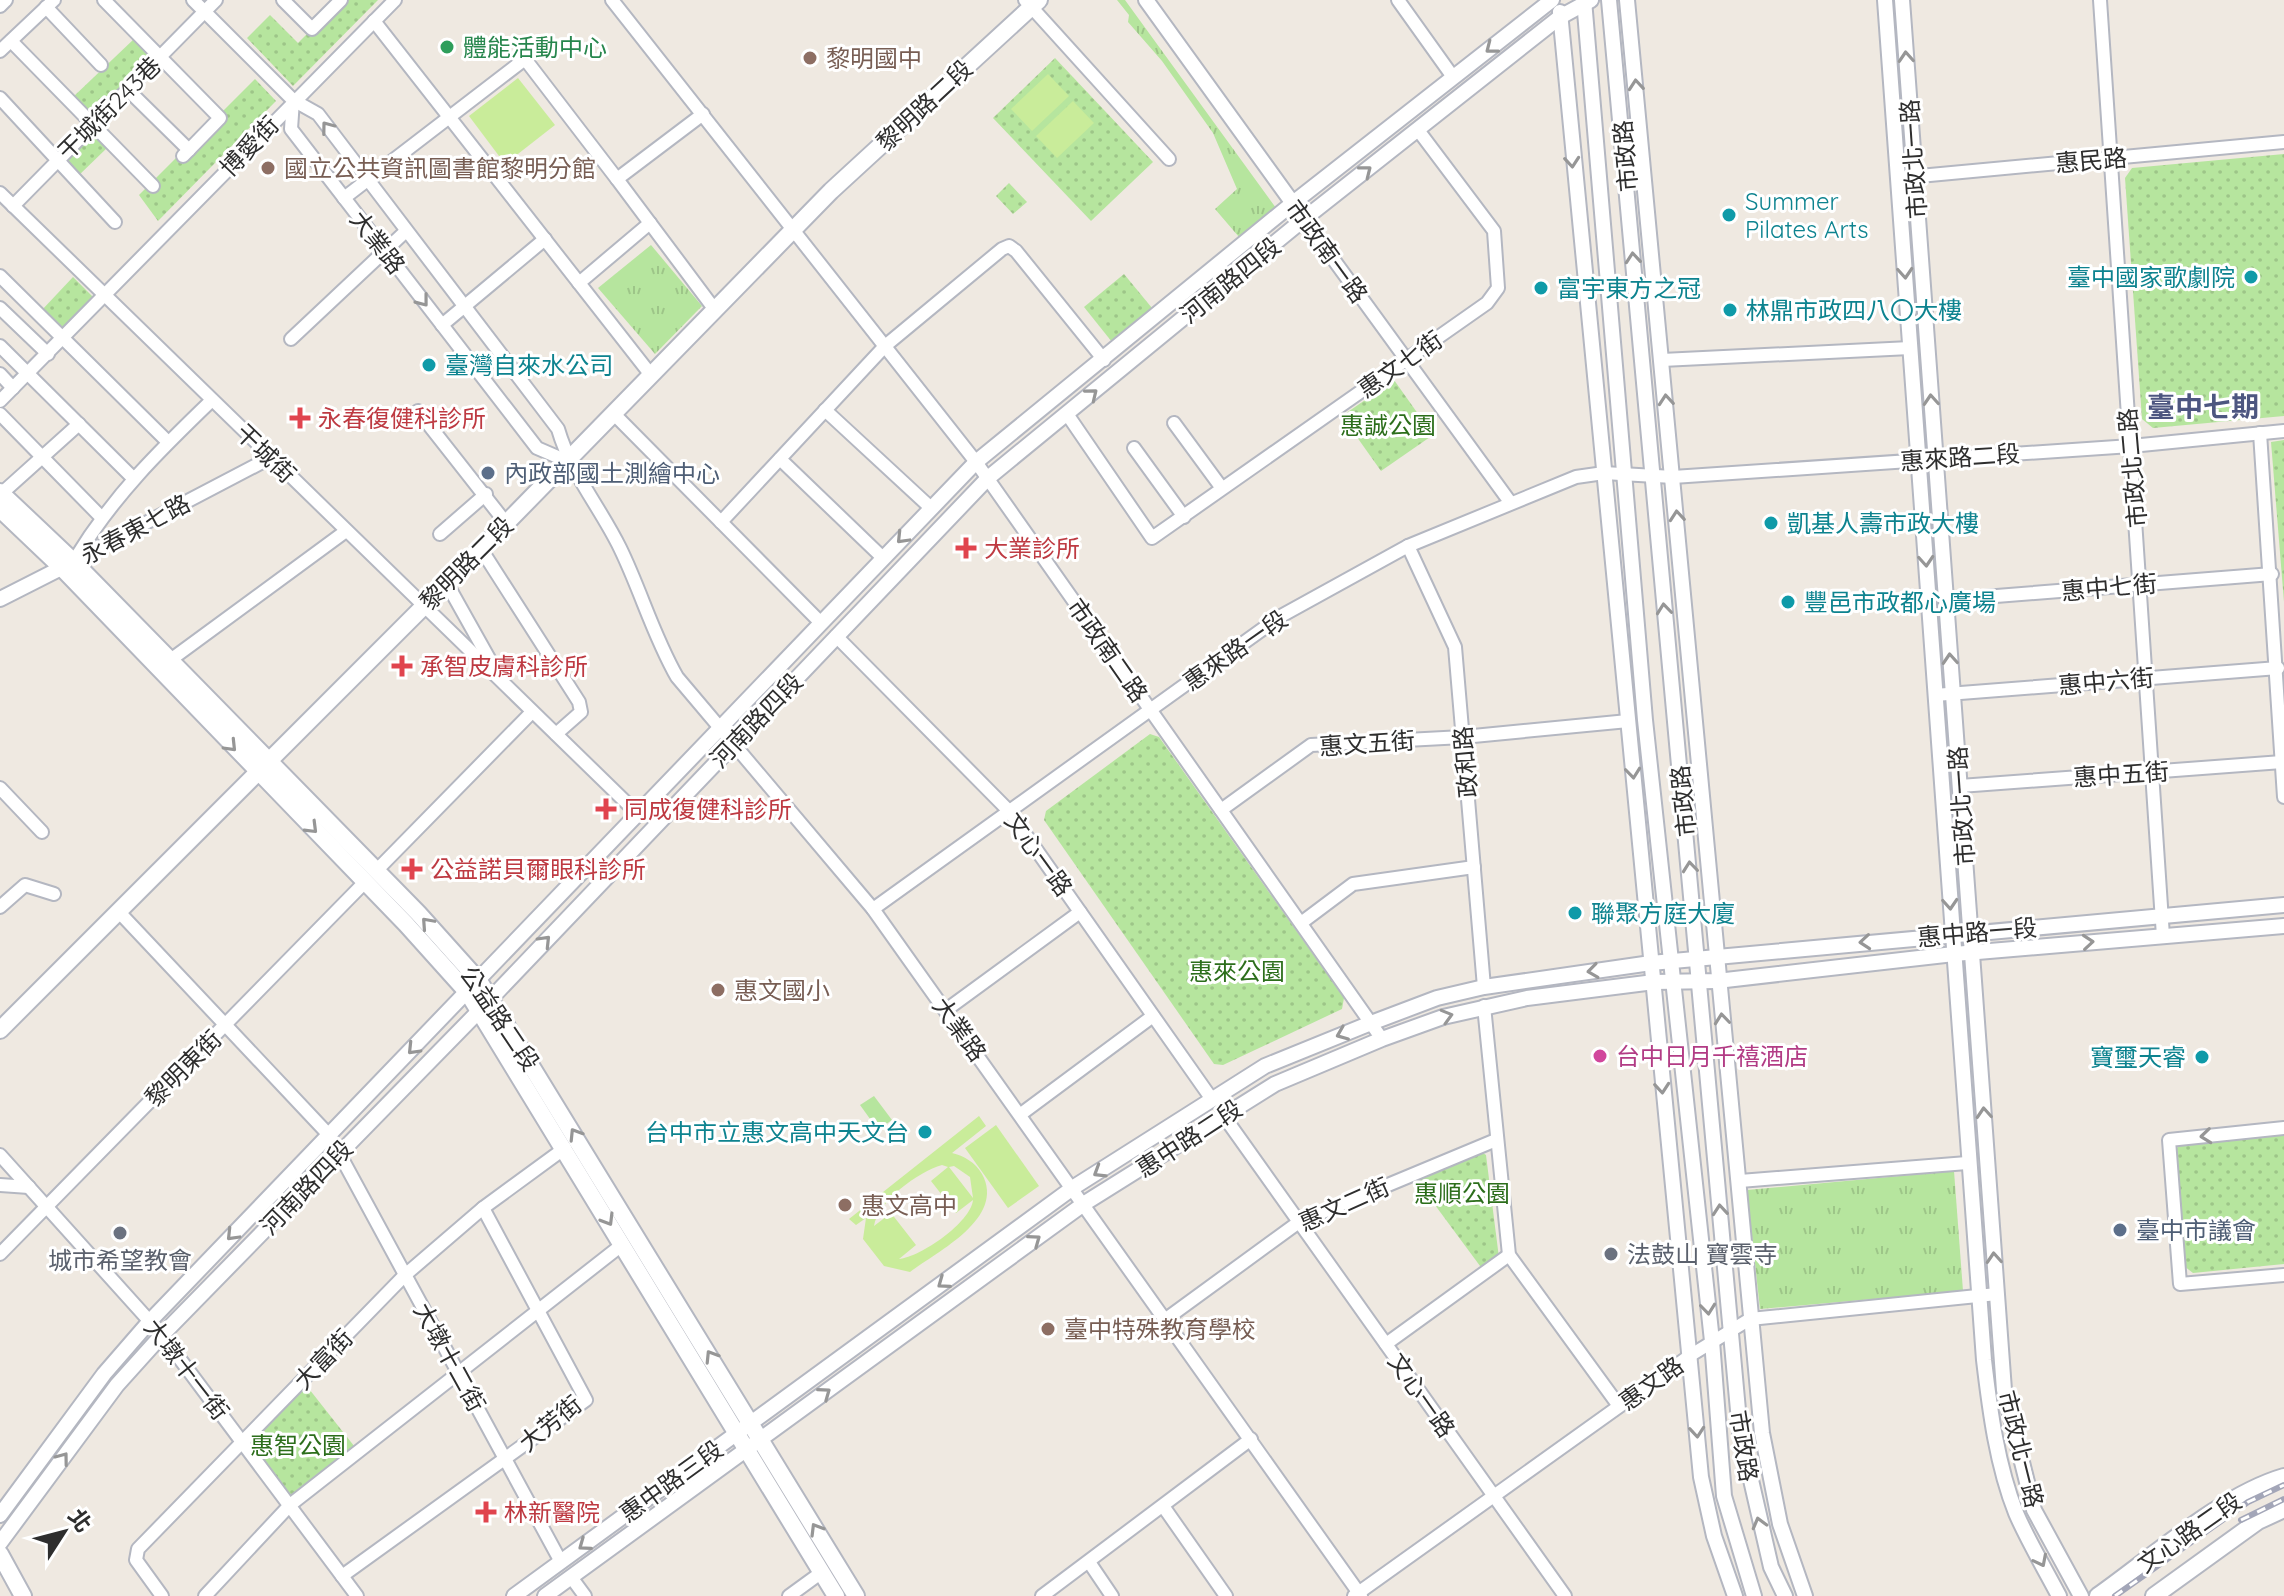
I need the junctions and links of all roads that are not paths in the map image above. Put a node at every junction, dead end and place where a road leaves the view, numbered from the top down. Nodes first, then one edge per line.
1 (6, 0) edge
2 (104, 0) edge
3 (193, 0) edge
4 (216, 0) edge
5 (283, 0) edge
6 (341, 0) edge
7 (395, 0) edge
8 (612, 0) edge
9 (1146, 0) edge
10 (1398, 0) edge
11 (1552, 0) edge
12 (1560, 0) edge
13 (1609, 0) edge
14 (1627, 0) edge
15 (1885, 0) edge
16 (1902, 0) edge
17 (2100, 0) edge
18 (1586, 1) edge
19 (1032, 2) edge
20 (50, 4) edge
21 (0, 6) edge
22 (205, 12) junction
23 (1560, 17) junction
24 (374, 21) junction
25 (11, 41) junction
26 (0, 51) edge
27 (159, 57) junction
28 (101, 65) dead end
29 (1453, 77) junction
30 (128, 90) junction
31 (0, 98) edge
32 (293, 100) junction
33 (703, 114) junction
34 (449, 117) junction
35 (93, 124) junction
36 (1418, 130) junction
37 (2284, 142) edge
38 (2111, 158) junction
39 (1169, 159) dead end
40 (56, 161) junction
41 (1915, 177) junction
42 (1898, 178) junction
43 (617, 179) junction
44 (367, 181) junction
45 (153, 186) dead end
46 (0, 193) edge
47 (344, 198) junction
48 (1293, 203) junction
49 (13, 206) junction
50 (1304, 219) junction
51 (115, 222) dead end
52 (650, 223) junction
53 (406, 231) junction
54 (792, 232) junction
55 (545, 239) junction
56 (384, 250) junction
57 (0, 276) edge
58 (579, 283) junction
59 (104, 293) junction
60 (464, 307) junction
61 (0, 308) edge
62 (715, 310) junction
63 (442, 325) junction
64 (63, 339) junction
65 (291, 339) dead end
66 (0, 346) edge
67 (885, 346) junction
68 (1910, 348) junction
69 (48, 354) junction
70 (1104, 360) junction
71 (1406, 360) junction
72 (1662, 360) junction
73 (28, 373) junction
74 (0, 374) edge
75 (651, 375) junction
76 (13, 388) junction
77 (212, 400) junction
78 (0, 401) edge
79 (825, 410) junction
80 (418, 411) dead end
81 (0, 414) edge
82 (614, 414) junction
83 (1067, 414) junction
84 (1174, 423) dead end
85 (79, 424) junction
86 (2284, 431) edge
87 (2260, 433) junction
88 (168, 442) junction
89 (2131, 446) junction
90 (1134, 448) dead end
91 (42, 456) junction
92 (270, 458) junction
93 (1935, 458) junction
94 (780, 459) junction
95 (1918, 460) junction
96 (567, 461) junction
97 (976, 462) junction
98 (1604, 473) junction
99 (1637, 475) junction
100 (132, 477) junction
101 (1673, 477) junction
102 (988, 478) junction
103 (1221, 487) junction
104 (486, 494) junction
105 (0, 499) edge
106 (1510, 502) junction
107 (931, 508) junction
108 (1183, 516) junction
109 (101, 517) junction
110 (721, 522) junction
111 (506, 523) junction
112 (346, 531) junction
113 (440, 534) dead end
114 (1408, 546) junction
115 (481, 549) junction
116 (883, 558) junction
117 (67, 564) junction
118 (2272, 574) junction
119 (446, 582) junction
120 (2140, 584) junction
121 (0, 599) edge
122 (1946, 600) junction
123 (423, 606) junction
124 (821, 623) junction
125 (836, 636) junction
126 (169, 661) junction
127 (2278, 668) junction
128 (2146, 678) junction
129 (504, 685) junction
130 (1953, 693) junction
131 (1935, 695) junction
132 (1151, 710) junction
133 (532, 712) junction
134 (1628, 721) junction
135 (721, 729) junction
136 (556, 734) junction
137 (1463, 737) junction
138 (733, 743) junction
139 (2282, 762) junction
140 (262, 768) junction
141 (2152, 772) junction
142 (1960, 786) junction
143 (0, 788) edge
144 (2284, 797) edge
145 (11, 799) junction
146 (1221, 810) junction
147 (0, 811) edge
148 (1009, 811) junction
149 (639, 815) junction
150 (42, 832) dead end
151 (1474, 867) junction
152 (371, 877) junction
153 (54, 894) dead end
154 (2284, 905) edge
155 (0, 907) edge
156 (873, 909) junction
157 (119, 912) junction
158 (1080, 912) junction
159 (2161, 915) junction
160 (1301, 923) junction
161 (2284, 926) edge
162 (1970, 933) junction
163 (1953, 934) junction
164 (2163, 936) junction
165 (1972, 953) junction
166 (1954, 954) junction
167 (1715, 956) junction
168 (1697, 958) junction
169 (1670, 960) junction
170 (1651, 963) junction
171 (1672, 981) junction
172 (1698, 981) junction
173 (1717, 981) junction
174 (1654, 982) junction
175 (474, 987) junction
176 (1484, 987) junction
177 (485, 1004) junction
178 (1484, 1006) junction
179 (946, 1010) junction
180 (1153, 1016) junction
181 (1371, 1023) junction
182 (225, 1025) junction
183 (0, 1030) edge
184 (1382, 1039) junction
185 (1211, 1098) junction
186 (1021, 1114) junction
187 (1223, 1115) junction
188 (2284, 1128) edge
189 (329, 1135) junction
190 (1496, 1140) junction
191 (565, 1148) junction
192 (339, 1153) junction
193 (0, 1155) edge
194 (1967, 1163) junction
195 (1740, 1181) junction
196 (0, 1185) edge
197 (29, 1187) junction
198 (1074, 1187) junction
199 (1085, 1203) junction
200 (46, 1205) junction
201 (483, 1208) junction
202 (1299, 1222) junction
203 (623, 1244) junction
204 (0, 1254) edge
205 (1509, 1255) junction
206 (405, 1275) junction
207 (2284, 1275) edge
208 (1997, 1294) junction
209 (1979, 1297) junction
210 (539, 1308) junction
211 (1166, 1319) junction
212 (1750, 1319) junction
213 (150, 1321) junction
214 (1731, 1329) junction
215 (162, 1335) junction
216 (1712, 1341) junction
217 (1386, 1344) junction
218 (1691, 1355) junction
219 (458, 1371) junction
220 (1619, 1406) junction
221 (752, 1422) junction
222 (737, 1433) junction
223 (762, 1439) junction
224 (1251, 1439) junction
225 (243, 1441) junction
226 (747, 1450) junction
227 (506, 1458) junction
228 (2284, 1477) edge
229 (1494, 1496) junction
230 (290, 1505) junction
231 (1163, 1506) junction
232 (2284, 1509) edge
233 (0, 1515) edge
234 (2284, 1519) edge
235 (0, 1543) edge
236 (0, 1554) edge
237 (561, 1562) junction
238 (1089, 1562) junction
239 (822, 1572) junction
240 (342, 1576) junction
241 (571, 1577) junction
242 (1358, 1595) edge
243 (23, 1596) edge
244 (162, 1596) edge
245 (205, 1596) edge
246 (357, 1596) edge
247 (514, 1596) edge
248 (545, 1596) edge
249 (585, 1596) edge
250 (789, 1596) edge
251 (836, 1596) edge
252 (856, 1596) edge
253 (1042, 1596) edge
254 (1112, 1596) edge
255 (1226, 1596) edge
256 (1565, 1596) edge
257 (1735, 1596) edge
258 (1754, 1596) edge
259 (1785, 1596) edge
260 (1805, 1596) edge
261 (2059, 1596) edge
262 (2081, 1596) edge
263 (2098, 1596) edge
264 (2154, 1596) edge

1 - 21 street
2 - 27 street
3 - 22 street
4 - 22 street, 干城街243巷
5 - 6 street
7 - 24 street, 博愛街
8 - 33 street
9 - 48 street, 市政南一路
10 - 29 street
11 -> 29 street, 河南路四段
12 - 23 street, 市政路
99 -> 13 street, 市政路
72 -> 14 street, 市政路
15 - 42 street, 市政北一路
41 -> 16 street, 市政北一路
17 - 38 street, 市政北二路
18 - 23 street, 河南路四段
18 - 99 street, 市政路
19 - 39 street
19 - 54 main road, 黎明路二段
20 - 25 street
20 - 28 street
22 - 27 street, 干城街243巷
22 - 32 street
23 - 36 street, 河南路四段
23 -> 98 street, 市政路
24 - 32 street, 博愛街
24 - 34 street
25 - 26 street
25 - 35 street
27 - 30 street, 干城街243巷
27 - 30 street
29 - 48 street, 河南路四段
30 - 35 street, 干城街243巷
31 - 40 street
44 -> 32 street, 大業路
32 - 47 street, 大業路
32 - 59 street, 博愛街
33 - 43 street
33 - 54 street
34 - 43 street
34 - 44 street
34 - 55 street
35 - 40 street, 干城街243巷
35 - 45 street
50 -> 36 street, 河南路四段
36 - 71 street, 惠文七街
37 - 38 street, 惠民路
38 - 41 street, 惠民路
38 - 89 street, 市政北二路
40 - 49 street, 干城街243巷
40 - 51 street
41 - 42 street, 惠民路
93 -> 41 street, 市政北一路
42 -> 68 street, 市政北一路
43 - 52 street
44 - 47 street
44 - 53 street, 大業路
46 - 49 street, 干城街
47 - 56 street, 大業路
48 - 50 street, 市政南一路
48 - 70 street, 河南路四段
49 - 59 street, 干城街
50 - 71 street, 市政南一路
83 -> 50 street, 河南路四段
52 - 58 street
52 - 62 street
53 - 56 street
53 - 60 street, 大業路
54 - 62 main road, 黎明路二段
54 - 67 street, 市政南二路
55 - 58 street
55 - 60 street
56 -> 63 street, 大業路
56 - 65 street
57 - 64 street
58 - 75 street
59 - 64 street, 博愛街
59 - 77 street, 干城街
60 - 63 street
60 - 96 street, 大業路
61 - 69 street
62 - 75 main road, 黎明路二段
63 - 96 street, 大業路
64 - 69 street, 博愛街
64 - 88 street
66 - 73 street
67 - 70 street
67 - 79 street
67 - 97 street, 市政南二路
68 - 72 street
68 - 95 street, 市政北一路
69 - 73 street, 博愛街
70 - 97 street, 河南路四段
71 - 103 street, 惠文七街
71 - 106 street, 市政南一路
101 -> 72 street, 市政路
73 - 76 street, 博愛街
73 - 85 street
74 - 76 street
75 - 82 main road, 黎明路二段
76 - 78 street, 博愛街
77 - 88 street
77 - 92 street, 干城街
79 - 94 street
79 - 107 street
80 - 104 street
81 - 91 street
82 - 96 main road, 黎明路二段
82 - 110 street
83 - 102 street, 河南路四段
83 - 108 street, 惠文七街
84 - 103 street
85 - 91 street
85 - 100 street
86 - 87 street, 惠來路二段
87 - 89 street, 惠來路二段
87 - 118 street
88 - 100 street
89 - 93 street, 惠來路二段
89 - 120 street, 市政北二路
90 - 108 street
91 - 105 street
91 - 109 street
92 - 112 street, 干城街
92 - 117 street, 永春東七路
93 - 95 street, 惠來路二段
93 - 122 street, 市政北一路
94 - 110 street
94 - 116 street
95 - 101 street, 惠來路二段
95 -> 131 street, 市政北一路
96 - 111 main road, 黎明路二段
96 - 135 street, 大業路
97 - 102 street, 市政南二路
97 - 107 street, 河南路四段
98 - 99 street, 惠來路一段
98 - 106 street, 惠來路一段
98 - 134 street, 市政路
99 - 101 street, 惠來路二段
168 -> 99 street, 市政路
99 - 169 street, 市政路
100 - 109 street
167 -> 101 street, 市政路
102 - 125 street, 河南路四段
102 - 132 street, 市政南二路
103 - 108 street, 惠文七街
104 - 111 street
104 - 113 street
105 - 117 main road, 公益路二段
106 - 114 street, 惠來路一段
107 -> 116 street, 河南路四段
109 - 117 street
110 - 124 street
111 - 115 main road, 黎明路二段
112 - 123 street, 干城街
112 - 126 street
114 - 132 street, 惠來路一段
114 - 137 street, 政和路
115 - 119 main road, 黎明路二段
115 - 136 street
116 - 124 street, 河南路四段
117 - 121 street, 永春東七路
117 - 126 main road, 公益路二段
117 -> 140 main road, 公益路二段
118 - 120 street, 惠中七街
118 - 127 street
119 - 123 main road, 黎明路二段
119 - 129 street
120 - 122 street, 惠中七街
120 - 128 street, 市政北二路
130 -> 122 street, 市政北一路
123 - 129 street, 干城街
123 - 140 main road, 黎明路二段
124 - 135 street, 河南路四段
125 - 138 street, 河南路四段
125 - 148 street, 文心一路
126 - 140 main road, 公益路二段
127 - 128 street, 惠中六街
127 - 139 street
128 - 130 street, 惠中六街
128 - 141 street, 市政北二路
129 - 133 street, 干城街
130 - 131 street, 惠中六街
130 - 142 street, 市政北一路
131 -> 163 street, 市政北一路
132 - 146 street, 市政南二路
132 - 148 street, 惠來路一段
133 - 136 street, 干城街
133 - 152 street, 黎明東街
134 - 137 street, 惠文五街
134 -> 170 street, 市政路
135 - 138 street, 大業路
135 - 149 street, 河南路四段
136 - 149 street, 干城街
137 - 146 street, 惠文五街
137 - 151 street, 政和路
138 - 156 street, 大業路
177 -> 138 street, 河南路四段
139 - 141 street, 惠中五街
139 - 144 street
140 - 152 main road, 公益路二段
140 - 157 main road, 黎明路二段
141 - 142 street, 惠中五街
141 - 159 street, 市政北二路
142 - 162 street, 市政北一路
143 - 145 street
145 - 147 street
145 - 150 street
146 - 160 street, 市政南二路
148 - 156 street, 惠來路一段
148 - 158 street, 文心一路
149 - 175 street, 河南路四段
151 - 160 street
151 - 176 street, 政和路
152 - 175 main road, 公益路二段
152 - 182 street, 黎明東街
153 - 155 street
154 - 159 street, 惠中路一段
156 - 179 street, 大業路
157 - 182 street
157 - 183 main road, 黎明路二段
158 - 179 street
158 - 180 street, 文心一路
159 - 162 street, 惠中路一段
159 - 164 street, 市政北二路
160 - 181 street, 市政南二路
161 - 164 street, 惠中路一段
162 - 163 street, 惠中路一段
162 - 165 street, 市政北一路
163 - 166 street, 市政北一路
163 -> 167 street, 惠中路一段
165 -> 164 street, 惠中路一段
165 - 166 street, 惠中路一段
208 -> 165 street, 市政北一路
166 - 173 street, 惠中路一段
166 - 194 street, 市政北一路
167 - 168 street, 惠中路一段
167 - 173 street, 市政路
168 - 169 street, 惠中路一段
168 - 172 street, 市政路
169 - 170 street, 惠中路二段
169 - 171 street, 市政路
170 - 174 street, 市政路
170 -> 176 street, 惠中路二段
171 - 172 street, 惠中路二段
171 - 174 street, 惠中路二段
171 -> 216 street, 市政路
172 - 173 street, 惠中路一段
214 -> 172 street, 市政路
195 -> 173 street, 市政路
174 - 178 street, 惠中路二段
174 -> 218 street, 市政路
175 - 177 main road, 公益路二段
175 -> 189 street, 河南路四段
176 - 181 street, 惠中路二段
177 - 191 main road, 公益路二段
177 - 192 street, 河南路四段
221 -> 177 main road, 公益路二段
184 -> 178 street, 惠中路二段
178 - 190 street
179 - 186 street, 大業路
180 - 185 street, 文心一路
180 - 186 street
181 - 184 street, 市政南二路
181 -> 185 street, 惠中路二段
182 - 189 street
182 - 200 street, 黎明東街
184 - 187 street, 惠中路二段
185 -> 198 street, 惠中路二段
186 - 198 street, 大業路
187 - 199 street, 惠中路二段
187 - 202 street, 文心一路
188 -> 207 street
189 -> 213 street, 河南路四段
190 - 202 street, 惠文二街
190 - 205 street
191 - 201 street, 大富街
191 -> 203 main road, 公益路二段
192 - 206 street, 大墩十二街
192 - 215 street, 河南路四段
193 - 197 street, 大墩十一街
194 - 195 street
194 - 209 street, 市政北一路
195 - 212 street, 市政路
196 - 197 street
197 - 200 street, 大墩十一街
198 - 199 street, 大業路
198 -> 221 street, 惠中路二段
199 - 211 street, 大業路
223 -> 199 street, 惠中路二段
200 - 204 street, 黎明東街
200 - 213 street, 大墩十一街
201 - 206 street, 大富街
201 - 210 street, 大芳街
202 - 211 street, 惠文二街
202 - 217 street, 文心一路
203 - 210 street
203 - 222 main road, 公益路二段
205 - 217 street
205 - 220 street
206 - 219 street, 大墩十二街
206 - 225 street, 大富街
208 - 209 street, 惠文路
208 - 262 street, 市政北一路
209 - 212 street, 惠文路
209 -> 261 street, 市政北一路
210 - 219 street
210 - 227 street, 大芳街
211 - 224 street, 大業路
212 - 214 street, 惠文路
212 - 260 street, 市政路
213 - 215 street, 大墩十一街
213 - 233 street, 河南路四段
214 - 216 street, 惠文路
259 -> 214 street, 市政路
215 - 225 street, 大墩十一街
235 -> 215 street, 河南路四段
216 - 218 street, 惠文路
216 - 258 street, 市政路
217 - 229 street, 文心一路
218 - 220 street, 惠文路
218 -> 257 street, 市政路
219 - 227 street, 大墩十二街
219 - 230 street
220 - 229 street, 惠文路
221 - 222 street, 惠中路三段
221 - 223 main road, 公益路二段
222 - 226 main road, 公益路二段
222 -> 237 street, 惠中路三段
223 - 226 street, 惠中路二段
252 -> 223 main road, 公益路二段
224 - 231 street
224 - 242 street, 大業路
225 - 230 street, 大墩十一街
225 - 244 street, 大富街
226 - 239 main road, 公益路二段
226 - 241 street, 惠中路三段
227 - 237 street, 大墩十二街
227 - 240 street, 大芳街
228 - 263 main road, 文心路二段
229 - 242 street, 惠文路
229 - 256 street, 文心一路
230 - 240 street, 大墩十一街
230 - 245 street
231 - 238 street
231 - 255 street
232 - 234 street
232 - 264 main road, 文心路二段
236 - 243 main road
237 - 247 street, 惠中路三段
238 - 253 street
238 - 254 street
239 - 250 street
239 - 251 main road, 公益路二段
240 - 246 street, 大墩十一街
241 - 248 street, 惠中路三段
241 - 249 street

